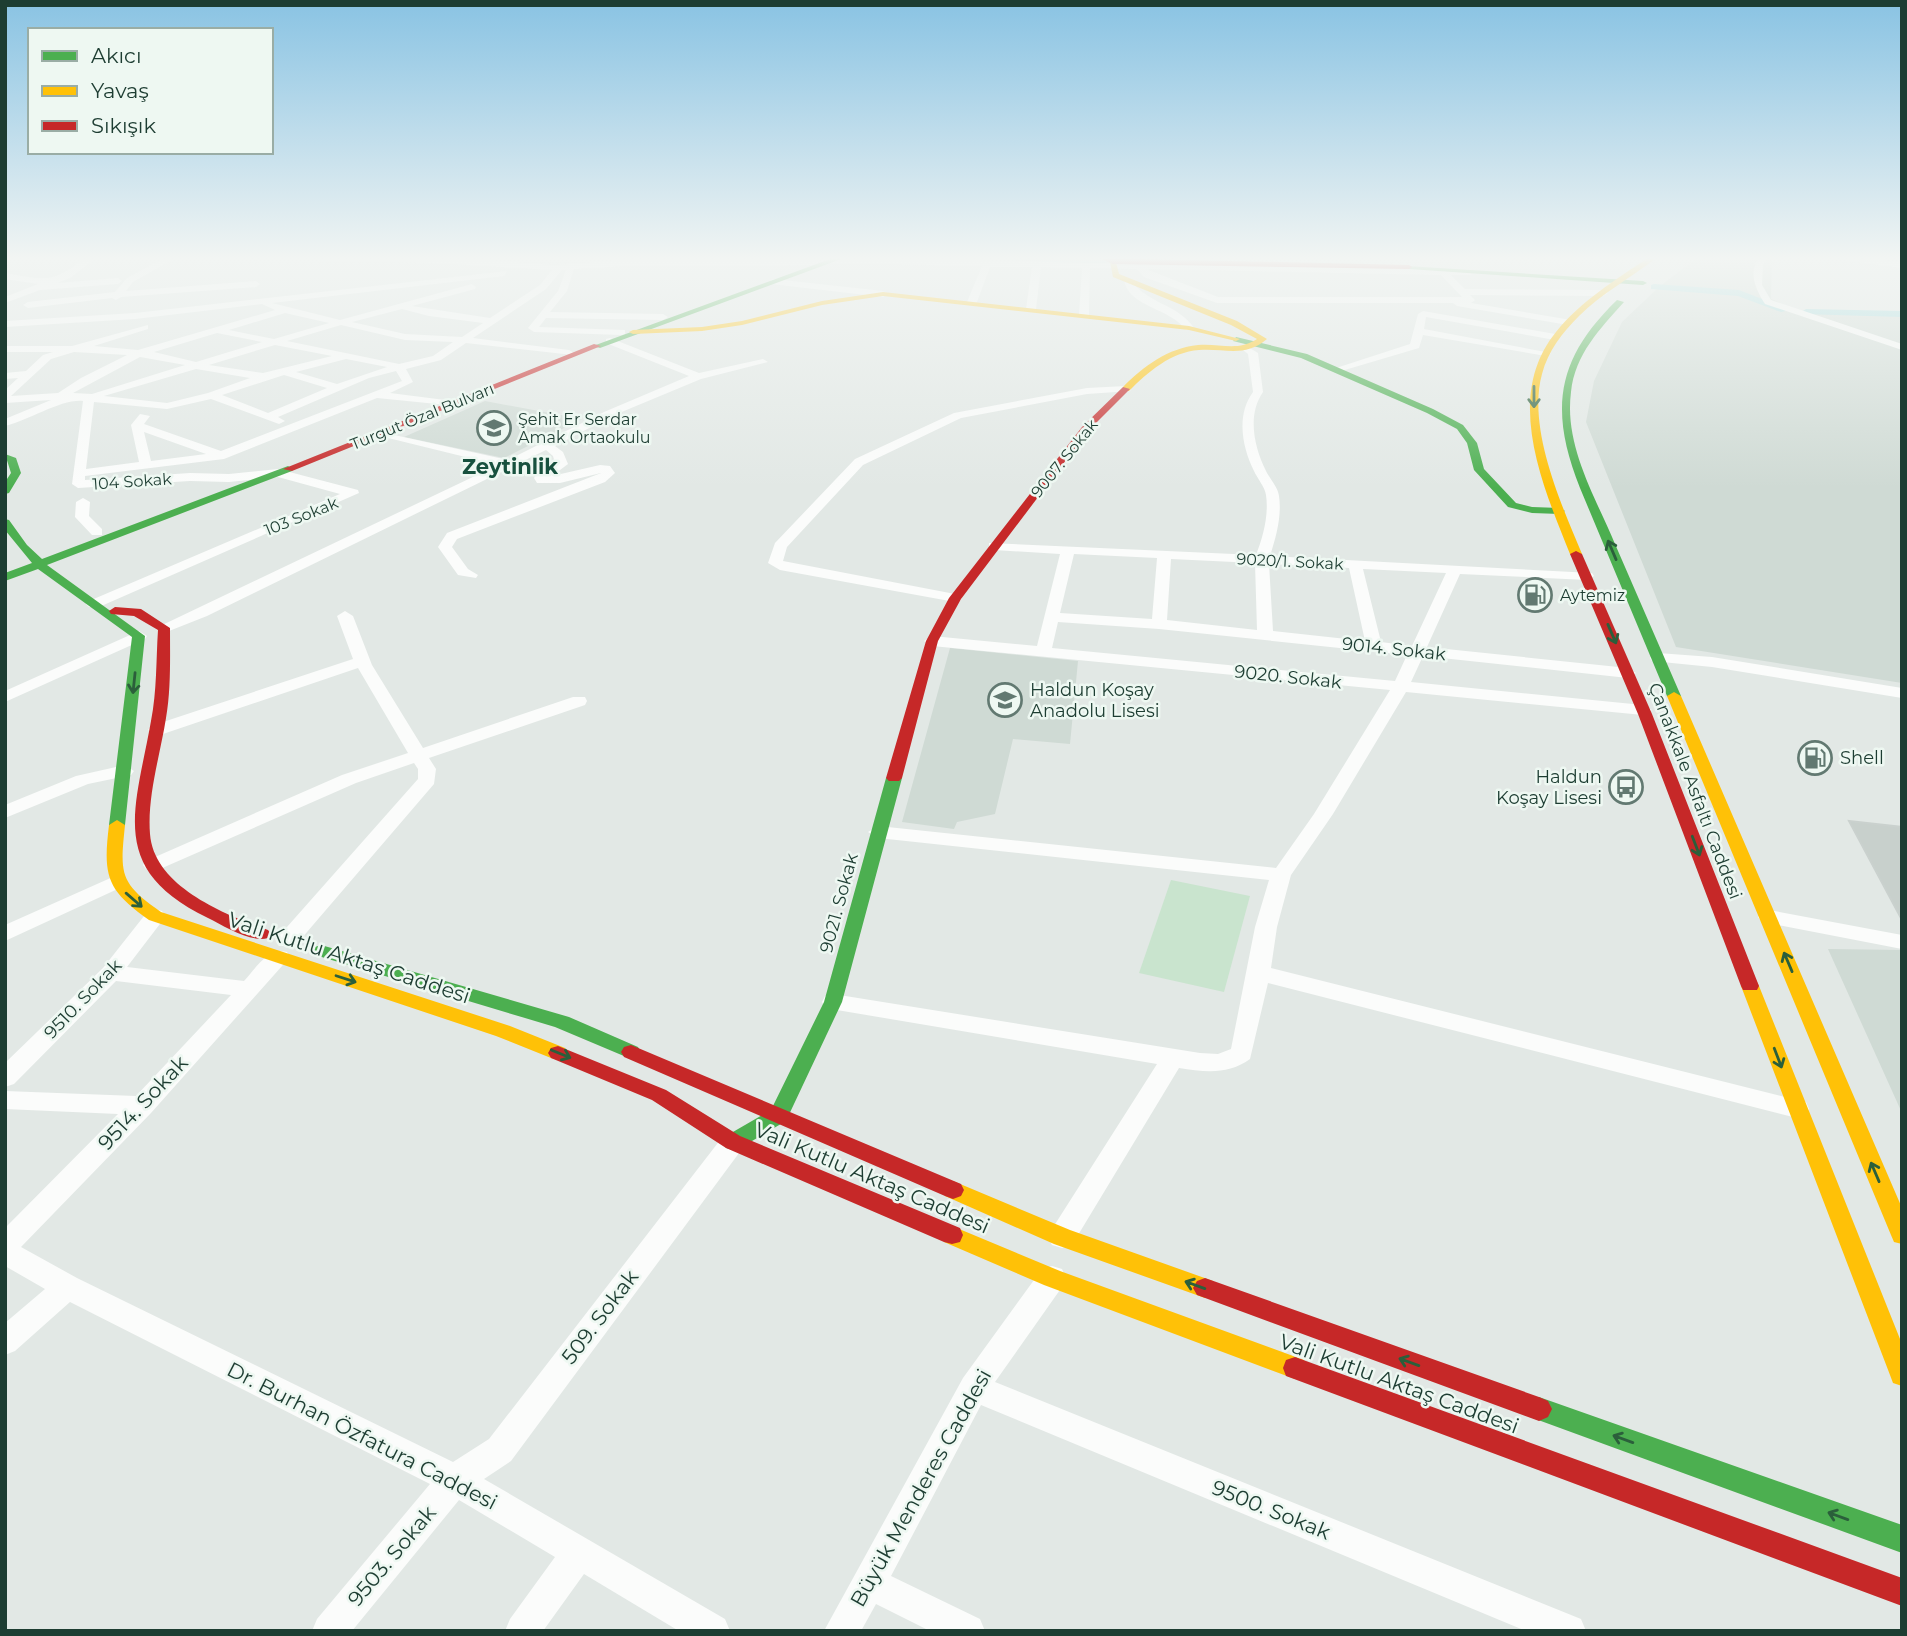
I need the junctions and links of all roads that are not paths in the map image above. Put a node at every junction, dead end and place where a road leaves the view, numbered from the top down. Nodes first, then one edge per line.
1 (120, 334) edge
2 (205, 334) edge
3 (235, 334) edge
4 (302, 334) edge
5 (365, 334) edge
6 (471, 334) edge
7 (611, 334) edge
8 (631, 334) edge
9 (1212, 334) edge
10 (1258, 334) edge
11 (1418, 334) edge
12 (1438, 334) edge
13 (1540, 334) edge
14 (1557, 334) edge
15 (1591, 334) edge
16 (1864, 334) edge
17 (622, 335) junction
18 (1555, 337) junction
19 (463, 340) junction
20 (276, 342) junction
21 (1253, 346) junction
22 (1902, 347) edge
23 (74, 348) junction
24 (5, 349) edge
25 (402, 352) junction
26 (569, 353) junction
27 (1546, 353) junction
28 (137, 354) junction
29 (346, 356) junction
30 (763, 362) dead end
31 (198, 366) junction
32 (1338, 369) junction
33 (285, 372) junction
34 (29, 374) junction
35 (5, 376) edge
36 (698, 376) junction
37 (262, 377) junction
38 (339, 388) junction
39 (1126, 389) junction
40 (212, 395) junction
41 (377, 395) junction
42 (65, 396) junction
43 (89, 397) junction
44 (5, 398) edge
45 (446, 403) junction
46 (167, 406) junction
47 (268, 417) junction
48 (5, 423) edge
49 (137, 425) junction
50 (293, 427) junction
51 (380, 433) junction
52 (547, 445) junction
53 (221, 456) junction
54 (5, 457) edge
55 (145, 463) junction
56 (509, 464) junction
57 (81, 473) junction
58 (259, 473) junction
59 (278, 473) junction
60 (10, 474) edge
61 (190, 477) joint
62 (5, 491) edge
63 (83, 502) dead end
64 (1560, 511) junction
65 (5, 522) edge
66 (97, 532) junction
67 (994, 546) junction
68 (1068, 549) junction
69 (1164, 554) junction
70 (1262, 559) junction
71 (34, 561) junction
72 (1355, 565) junction
73 (5, 568) edge
74 (1455, 570) junction
75 (471, 575) dead end
76 (1587, 576) junction
77 (5, 577) edge
78 (955, 598) junction
79 (98, 607) junction
80 (345, 616) dead end
81 (1053, 617) junction
82 (1159, 624) junction
83 (164, 628) junction
84 (139, 636) junction
85 (1265, 637) junction
86 (932, 641) junction
87 (1374, 646) junction
88 (1417, 651) junction
89 (1043, 653) junction
90 (1658, 658) junction
91 (362, 661) junction
92 (1628, 673) junction
93 (1400, 688) junction
94 (10, 690) edge
95 (1902, 693) edge
96 (579, 701) dead end
97 (1643, 710) junction
98 (157, 730) junction
99 (419, 756) junction
100 (125, 771) junction
101 (5, 812) edge
102 (878, 832) junction
103 (134, 874) junction
104 (1280, 875) junction
105 (155, 916) junction
106 (1769, 917) junction
107 (5, 934) edge
108 (1902, 942) edge
109 (283, 949) junction
110 (111, 973) junction
111 (1259, 973) junction
112 (248, 989) junction
113 (833, 1002) junction
114 (1173, 1058) junction
115 (5, 1078) edge
116 (5, 1100) edge
117 (142, 1106) junction
118 (1798, 1110) junction
119 (779, 1115) junction
120 (733, 1142) junction
121 (1902, 1235) edge
122 (1062, 1237) junction
123 (5, 1246) edge
124 (5, 1252) edge
125 (1052, 1278) junction
126 (67, 1287) junction
127 (5, 1342) edge
128 (1902, 1375) edge
129 (974, 1388) junction
130 (455, 1480) junction
131 (1902, 1539) edge
132 (579, 1552) junction
133 (869, 1583) junction
134 (1902, 1592) edge
135 (329, 1631) edge
136 (522, 1631) edge
137 (713, 1631) edge
138 (841, 1631) edge
139 (968, 1631) edge
140 (1569, 1631) edge

1 - 23 street
2 - 28 street
3 - 20 street
4 - 20 street
5 - 25 street
6 - 19 street
7 - 17 street
8 - 17 main road
9 - 21 main road
10 - 21 main road
11 - 32 street
12 - 27 street
13 - 18 street
14 - 18 main road, Çanakkale Asfaltı Caddesi
90 -> 15 main road, Çanakkale Asfaltı Caddesi
16 - 22 street
17 - 26 main road, Turgut Özal Bulvarı
17 - 36 street
17 - 45 main road, Turgut Özal Bulvarı
18 - 27 main road, Çanakkale Asfaltı Caddesi
19 - 25 street
19 - 25 street
19 - 26 street
20 - 29 street
20 - 31 street
21 - 32 main road
21 - 39 main road, 9007. Sokak
21 - 70 street
23 - 24 street
23 - 28 street
23 - 34 street
25 - 29 street
25 - 38 street
25 - 41 street
26 - 45 main road, Turgut Özal Bulvarı
27 -> 64 main road, Çanakkale Asfaltı Caddesi
28 - 31 street
28 - 42 street
29 - 33 street
30 - 36 street
31 - 37 street
31 - 43 street
32 - 64 main road
33 - 37 street
33 - 38 street
34 - 35 street
34 - 44 street
36 - 52 street
37 - 40 street
38 - 47 street
39 - 67 main road, 9007. Sokak
39 - 78 street
40 - 46 street
40 - 47 street
41 - 45 street
41 - 50 street
42 - 43 street
42 - 44 street
42 - 48 street
43 - 46 street
43 - 57 street, 104 Sokak
45 - 51 main road, Turgut Özal Bulvarı
45 - 58 main road, Turgut Özal Bulvarı
46 - 49 street
47 - 50 street
49 - 53 street
49 - 55 street
50 - 53 street
51 - 56 street
51 - 59 main road, Turgut Özal Bulvarı
52 - 56 street
52 - 75 street
53 - 55 street
54 - 60 main road
55 - 57 street
56 - 83 street
57 - 61 street, 104 Sokak
58 - 59 street, 103 Sokak
58 - 61 street, 103 Sokak
58 - 66 main road, Turgut Özal Bulvarı
59 - 71 main road, Turgut Özal Bulvarı
59 - 79 street, 103 Sokak
60 - 62 main road
63 - 66 street
64 - 76 main road, Çanakkale Asfaltı Caddesi
65 - 71 main road
66 - 71 main road, Turgut Özal Bulvarı
67 - 68 street, 9020/1. Sokak
67 - 78 main road, 9007. Sokak
68 - 69 street, 9020/1. Sokak
68 - 81 street
69 - 70 street, 9020/1. Sokak
69 - 82 street
70 - 72 street, 9020/1. Sokak
70 - 85 street
71 - 73 main road, Turgut Özal Bulvarı
71 - 77 main road, Turgut Özal Bulvarı
71 - 79 main road
72 - 74 street, 9020/1. Sokak
72 - 87 street
74 - 76 street, 9020/1. Sokak
74 - 88 street
76 -> 92 main road, Çanakkale Asfaltı Caddesi
78 - 86 main road, 9007. Sokak
79 - 83 main road
79 - 84 main road
80 - 91 street
81 - 82 street, 9014. Sokak
81 - 89 street
82 - 85 street, 9014. Sokak
83 - 98 main road, Vali Kutlu Aktaş Caddesi
84 - 94 street
84 -> 100 main road
85 - 87 street, 9014. Sokak
86 - 89 street, 9020. Sokak
86 - 102 main road, 9021. Sokak
87 - 88 street, 9014. Sokak
88 - 92 street, 9014. Sokak
88 - 93 street
89 - 93 street, 9020. Sokak
90 - 95 street
90 - 106 main road, Çanakkale Asfaltı Caddesi
91 - 98 street
91 - 99 street
92 - 97 main road, Çanakkale Asfaltı Caddesi
93 - 97 street, 9020. Sokak
93 - 104 street
96 - 99 street
97 -> 118 main road, Çanakkale Asfaltı Caddesi
98 - 103 main road, Vali Kutlu Aktaş Caddesi
99 - 103 street
99 - 109 street, 9514. Sokak
100 - 101 street
100 - 103 main road
102 - 104 street
102 - 113 main road, 9021. Sokak
103 -> 105 main road, Vali Kutlu Aktaş Caddesi
103 - 107 street
103 - 109 main road, Vali Kutlu Aktaş Caddesi
104 - 111 street
105 - 109 main road, Vali Kutlu Aktaş Caddesi
105 - 110 street, 9510. Sokak
106 - 108 street
121 -> 106 main road, Çanakkale Asfaltı Caddesi
109 - 112 street, 9514. Sokak
109 - 119 main road, Vali Kutlu Aktaş Caddesi
109 -> 120 main road, Vali Kutlu Aktaş Caddesi
110 - 112 street
110 - 115 street, 9510. Sokak
111 - 114 street
111 - 118 street
112 - 117 street, 9514. Sokak
113 - 114 street
113 - 119 main road, 9021. Sokak
114 - 122 street
116 - 117 street
117 - 123 street, 9514. Sokak
118 - 128 main road, Çanakkale Asfaltı Caddesi
119 - 120 main road
119 - 122 main road, Vali Kutlu Aktaş Caddesi
120 - 125 main road, Vali Kutlu Aktaş Caddesi
120 - 130 street, 509. Sokak
131 -> 122 main road, Vali Kutlu Aktaş Caddesi
124 - 126 street, Dr. Burhan Özfatura Caddesi
125 - 129 street, Büyük Menderes Caddesi
125 - 134 main road, Vali Kutlu Aktaş Caddesi
126 - 127 street
126 - 130 street, Dr. Burhan Özfatura Caddesi
129 - 133 street, Büyük Menderes Caddesi
129 - 140 street, 9500. Sokak
130 - 132 street, Dr. Burhan Özfatura Caddesi
130 - 135 street, 9503. Sokak
132 - 136 street
132 - 137 street, Dr. Burhan Özfatura Caddesi
133 - 138 street, Büyük Menderes Caddesi
133 - 139 street

